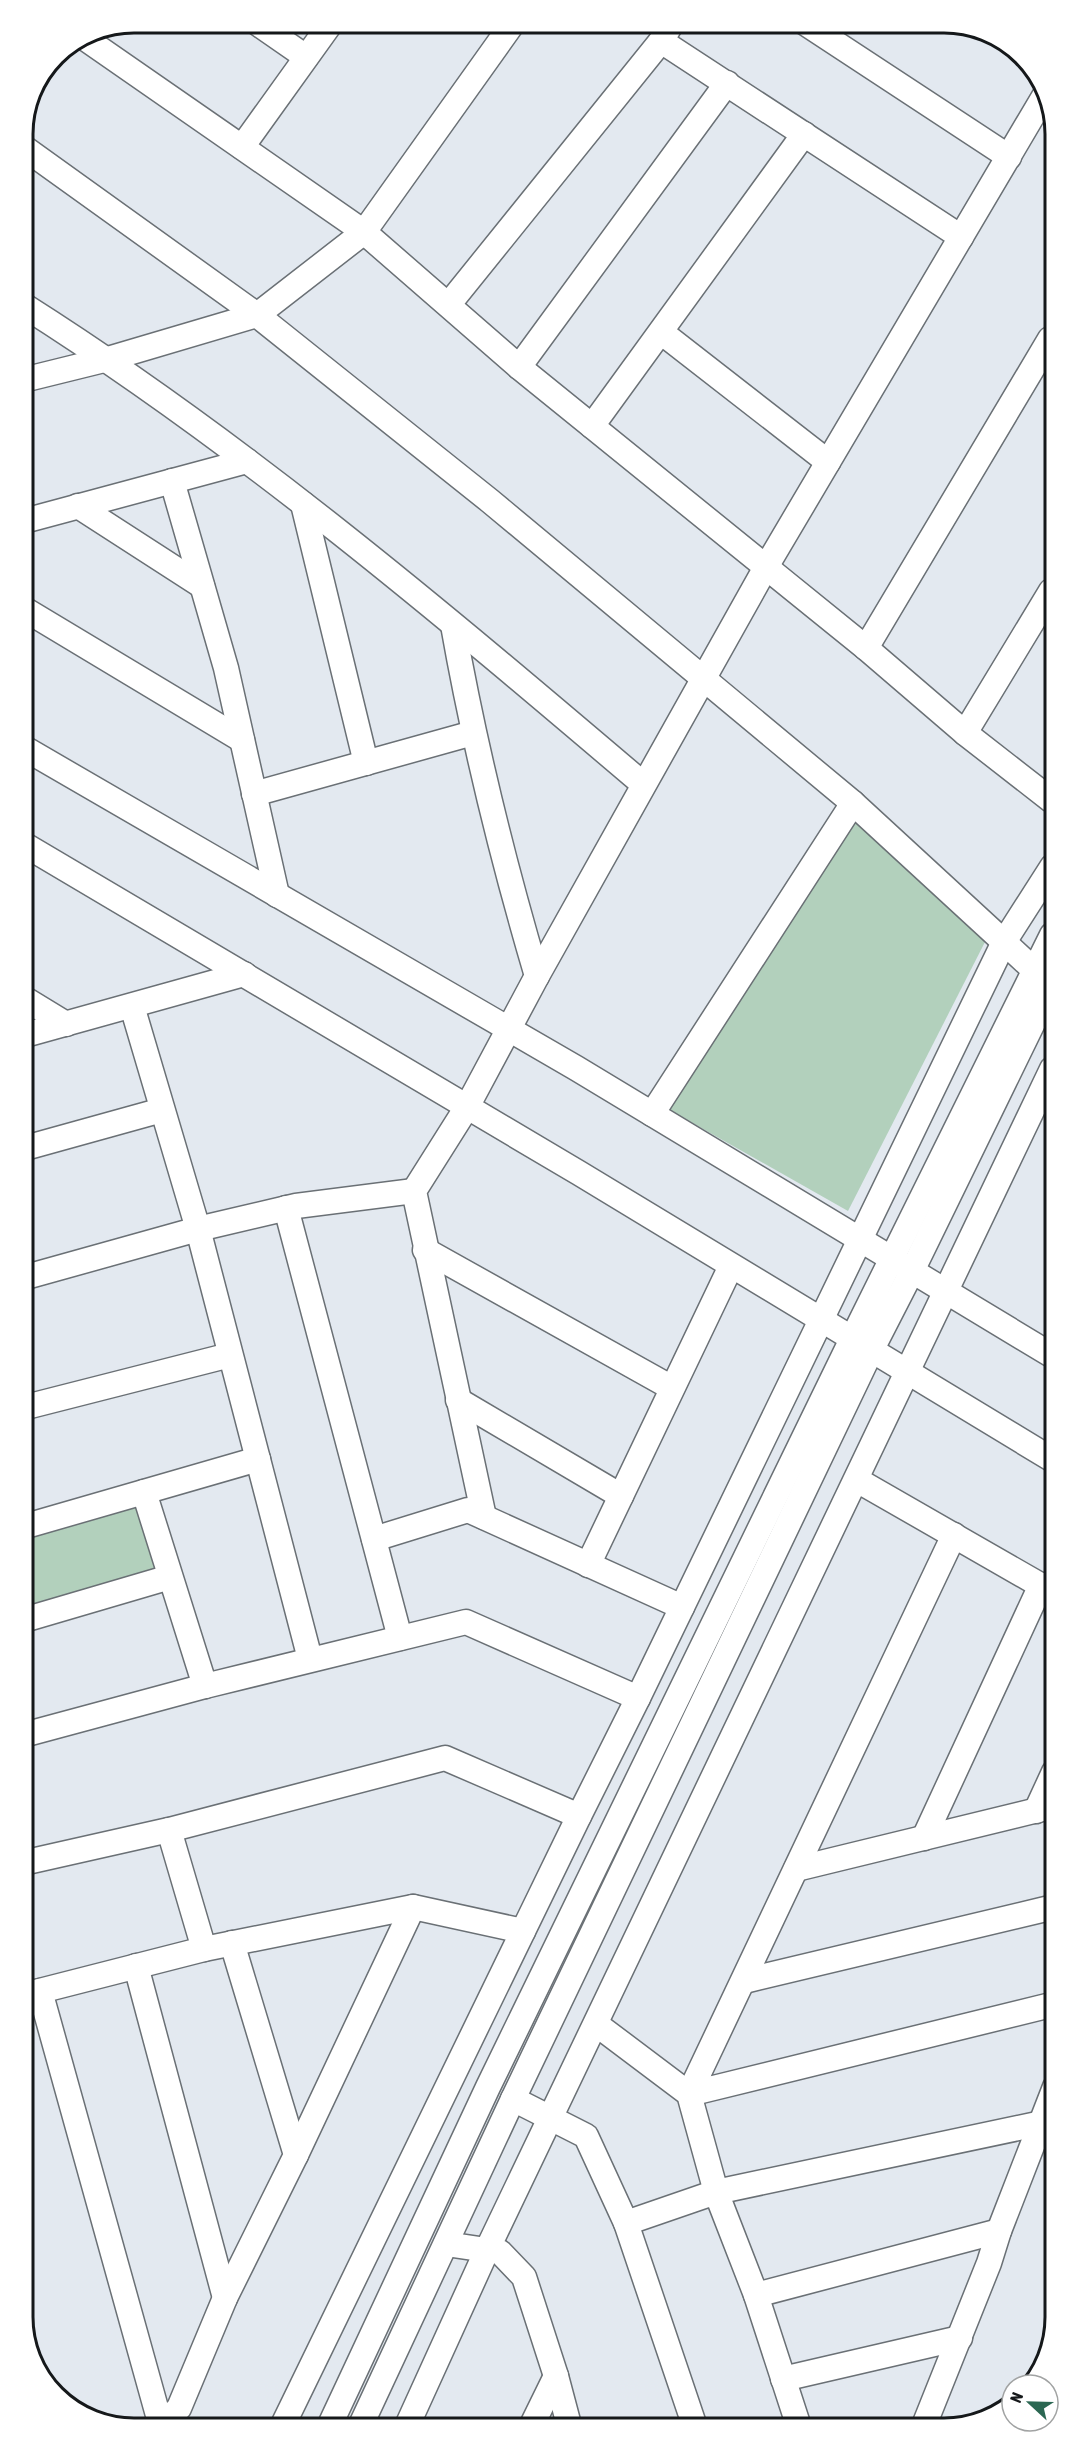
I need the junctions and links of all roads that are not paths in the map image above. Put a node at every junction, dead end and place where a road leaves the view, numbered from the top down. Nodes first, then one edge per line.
1 (272, 33) edge
2 (323, 33) edge
3 (506, 33) edge
4 (666, 33) edge
5 (668, 33) edge
6 (820, 33) edge
7 (92, 43) edge
8 (306, 57) junction
9 (727, 83) junction
10 (1040, 103) edge
11 (804, 134) junction
12 (243, 147) junction
13 (33, 154) edge
14 (1009, 157) junction
15 (364, 232) junction
16 (961, 237) junction
17 (449, 304) junction
18 (33, 311) edge
19 (257, 315) junction
20 (660, 332) junction
21 (1045, 347) edge
22 (108, 359) junction
23 (519, 367) junction
24 (33, 378) edge
25 (592, 426) junction
26 (246, 461) junction
27 (828, 462) junction
28 (172, 481) junction
29 (303, 504) junction
30 (78, 506) junction
31 (33, 518) edge
32 (766, 567) junction
33 (202, 586) junction
34 (1045, 601) edge
35 (33, 614) edge
36 (453, 625) junction
37 (866, 648) junction
38 (703, 678) junction
39 (473, 732) junction
40 (966, 733) junction
41 (242, 740) junction
42 (33, 753) edge
43 (366, 763) junction
44 (643, 784) junction
45 (254, 794) junction
46 (1045, 795) edge
47 (853, 803) junction
48 (33, 850) edge
49 (1045, 878) edge
50 (277, 895) junction
51 (1004, 942) junction
52 (244, 974) junction
53 (537, 976) junction
54 (1045, 976) edge
55 (1045, 979) edge
56 (33, 1004) edge
57 (132, 1005) junction
58 (66, 1024) junction
59 (509, 1029) junction
60 (33, 1033) edge
61 (1045, 1083) edge
62 (468, 1107) junction
63 (162, 1110) junction
64 (652, 1114) junction
65 (33, 1146) edge
66 (414, 1191) junction
67 (286, 1208) junction
68 (198, 1229) junction
69 (860, 1239) junction
70 (425, 1250) junction
71 (902, 1265) junction
72 (731, 1266) junction
73 (33, 1275) edge
74 (945, 1289) junction
75 (820, 1320) junction
76 (861, 1345) junction
77 (1045, 1351) edge
78 (230, 1355) junction
79 (908, 1372) junction
80 (672, 1388) junction
81 (458, 1400) junction
82 (33, 1405) edge
83 (1045, 1455) edge
84 (258, 1459) junction
85 (857, 1479) junction
86 (144, 1492) junction
87 (621, 1496) junction
88 (484, 1517) junction
89 (33, 1524) edge
90 (954, 1535) junction
91 (374, 1539) junction
92 (588, 1564) junction
93 (170, 1577) junction
94 (1045, 1588) edge
95 (1045, 1593) edge
96 (682, 1607) junction
97 (33, 1617) edge
98 (400, 1638) junction
99 (310, 1659) junction
100 (204, 1686) junction
101 (638, 1698) junction
102 (33, 1732) edge
103 (1045, 1808) edge
104 (579, 1815) junction
105 (169, 1830) junction
106 (924, 1838) junction
107 (33, 1861) edge
108 (796, 1869) junction
109 (413, 1907) junction
110 (1045, 1909) edge
111 (523, 1931) junction
112 (232, 1943) junction
113 (204, 1949) junction
114 (136, 1966) junction
115 (744, 1982) junction
116 (34, 1993) edge
117 (1045, 2006) edge
118 (596, 2024) junction
119 (689, 2094) junction
120 (513, 2099) junction
121 (551, 2118) junction
122 (1045, 2126) edge
123 (1045, 2131) edge
124 (296, 2155) junction
125 (716, 2192) junction
126 (626, 2223) junction
127 (999, 2231) junction
128 (446, 2244) junction
129 (487, 2250) junction
130 (756, 2295) junction
131 (225, 2298) junction
132 (960, 2338) junction
133 (556, 2376) junction
134 (783, 2379) junction
135 (157, 2418) edge
136 (169, 2418) edge
137 (286, 2418) edge
138 (333, 2418) edge
139 (364, 2418) edge
140 (410, 2418) edge
141 (536, 2418) edge
142 (567, 2418) edge
143 (692, 2418) edge
144 (796, 2418) edge
145 (927, 2418) edge

1 - 8 street
2 - 8 street
3 - 15 street
4 - 17 street
5 - 9 street
6 - 14 street
7 - 12 street
8 - 12 street
9 - 11 street
9 - 23 street
10 - 14 street
11 - 16 street
11 - 20 street
12 - 15 street
13 - 19 street
14 - 16 street
15 - 17 street
15 - 19 street
16 - 27 street
17 - 23 street
18 - 22 street
19 - 22 street
19 - 38 street
20 - 25 street
20 - 27 street
21 - 37 street
22 - 24 street
22 - 26 street
23 - 25 street
25 - 32 street
26 - 28 street
26 - 29 street
27 - 32 street
28 - 30 street
28 - 33 street
29 - 36 street
29 - 43 street
30 - 31 street
30 - 33 street
32 - 37 street
32 - 38 street
33 - 41 street
34 - 40 street
35 - 41 street
36 - 39 street
36 - 44 street
37 - 40 street
38 - 44 street
38 - 47 street
39 - 43 street
39 - 53 street
40 - 46 street
41 - 45 street
42 - 50 street
43 - 45 street
44 - 53 street
45 - 50 street
47 - 51 street
47 - 64 street
48 - 52 street
49 - 51 street
50 - 59 street
51 - 54 street
51 - 69 street
52 - 57 street
52 - 62 street
53 - 59 street
55 - 71 street
56 - 58 street
57 - 58 street
57 - 63 street
58 - 60 street
59 - 62 street
59 - 64 street
61 - 74 street
62 - 66 street
62 - 72 street
63 - 65 street
63 - 68 street
64 - 69 street
66 - 67 street
66 - 70 street
67 - 68 street
67 - 91 street
68 - 73 street
68 - 78 street
69 - 71 street
69 - 75 street
70 - 80 street
70 - 81 street
71 - 74 street
71 - 76 street
72 - 75 street
72 - 80 street
74 - 77 street
74 - 79 street
75 - 76 street
75 - 96 street
76 - 79 street
76 - 120 street
76 - 138 street
78 - 82 street
78 - 84 street
79 - 83 street
79 - 85 street
80 - 87 street
81 - 87 street
81 - 88 street
84 - 86 street
84 - 99 street
85 - 90 street
85 - 118 street
86 - 89 street
86 - 93 street
87 - 92 street
88 - 91 street
88 - 92 street
90 - 94 street
90 - 108 street
91 - 98 street
92 - 96 street
93 - 97 street
93 - 100 street
95 - 106 street
96 - 101 street
98 - 99 street
98 - 101 street
99 - 100 street
100 - 102 street
101 - 104 street
103 - 106 street
104 - 105 street
104 - 111 street
105 - 107 street
105 - 113 street
106 - 108 street
108 - 115 street
109 - 111 street
109 - 112 street
109 - 124 street
110 - 115 street
111 - 137 street
112 - 113 street
112 - 124 street
113 - 114 street
114 - 116 street
114 - 131 street
115 - 119 street
116 - 135 street
117 - 119 street
118 - 119 street
118 - 121 street
119 - 125 street
120 - 121 street
120 - 128 street
121 - 126 street
121 - 129 street
122 - 125 street
123 - 127 street
124 - 131 street
125 - 126 street
125 - 130 street
126 - 143 street
127 - 130 street
127 - 132 street
128 - 129 street
128 - 139 street
129 - 133 street
129 - 140 street
130 - 134 street
131 - 136 street
132 - 134 street
132 - 145 street
133 - 141 street
133 - 142 street
134 - 144 street

